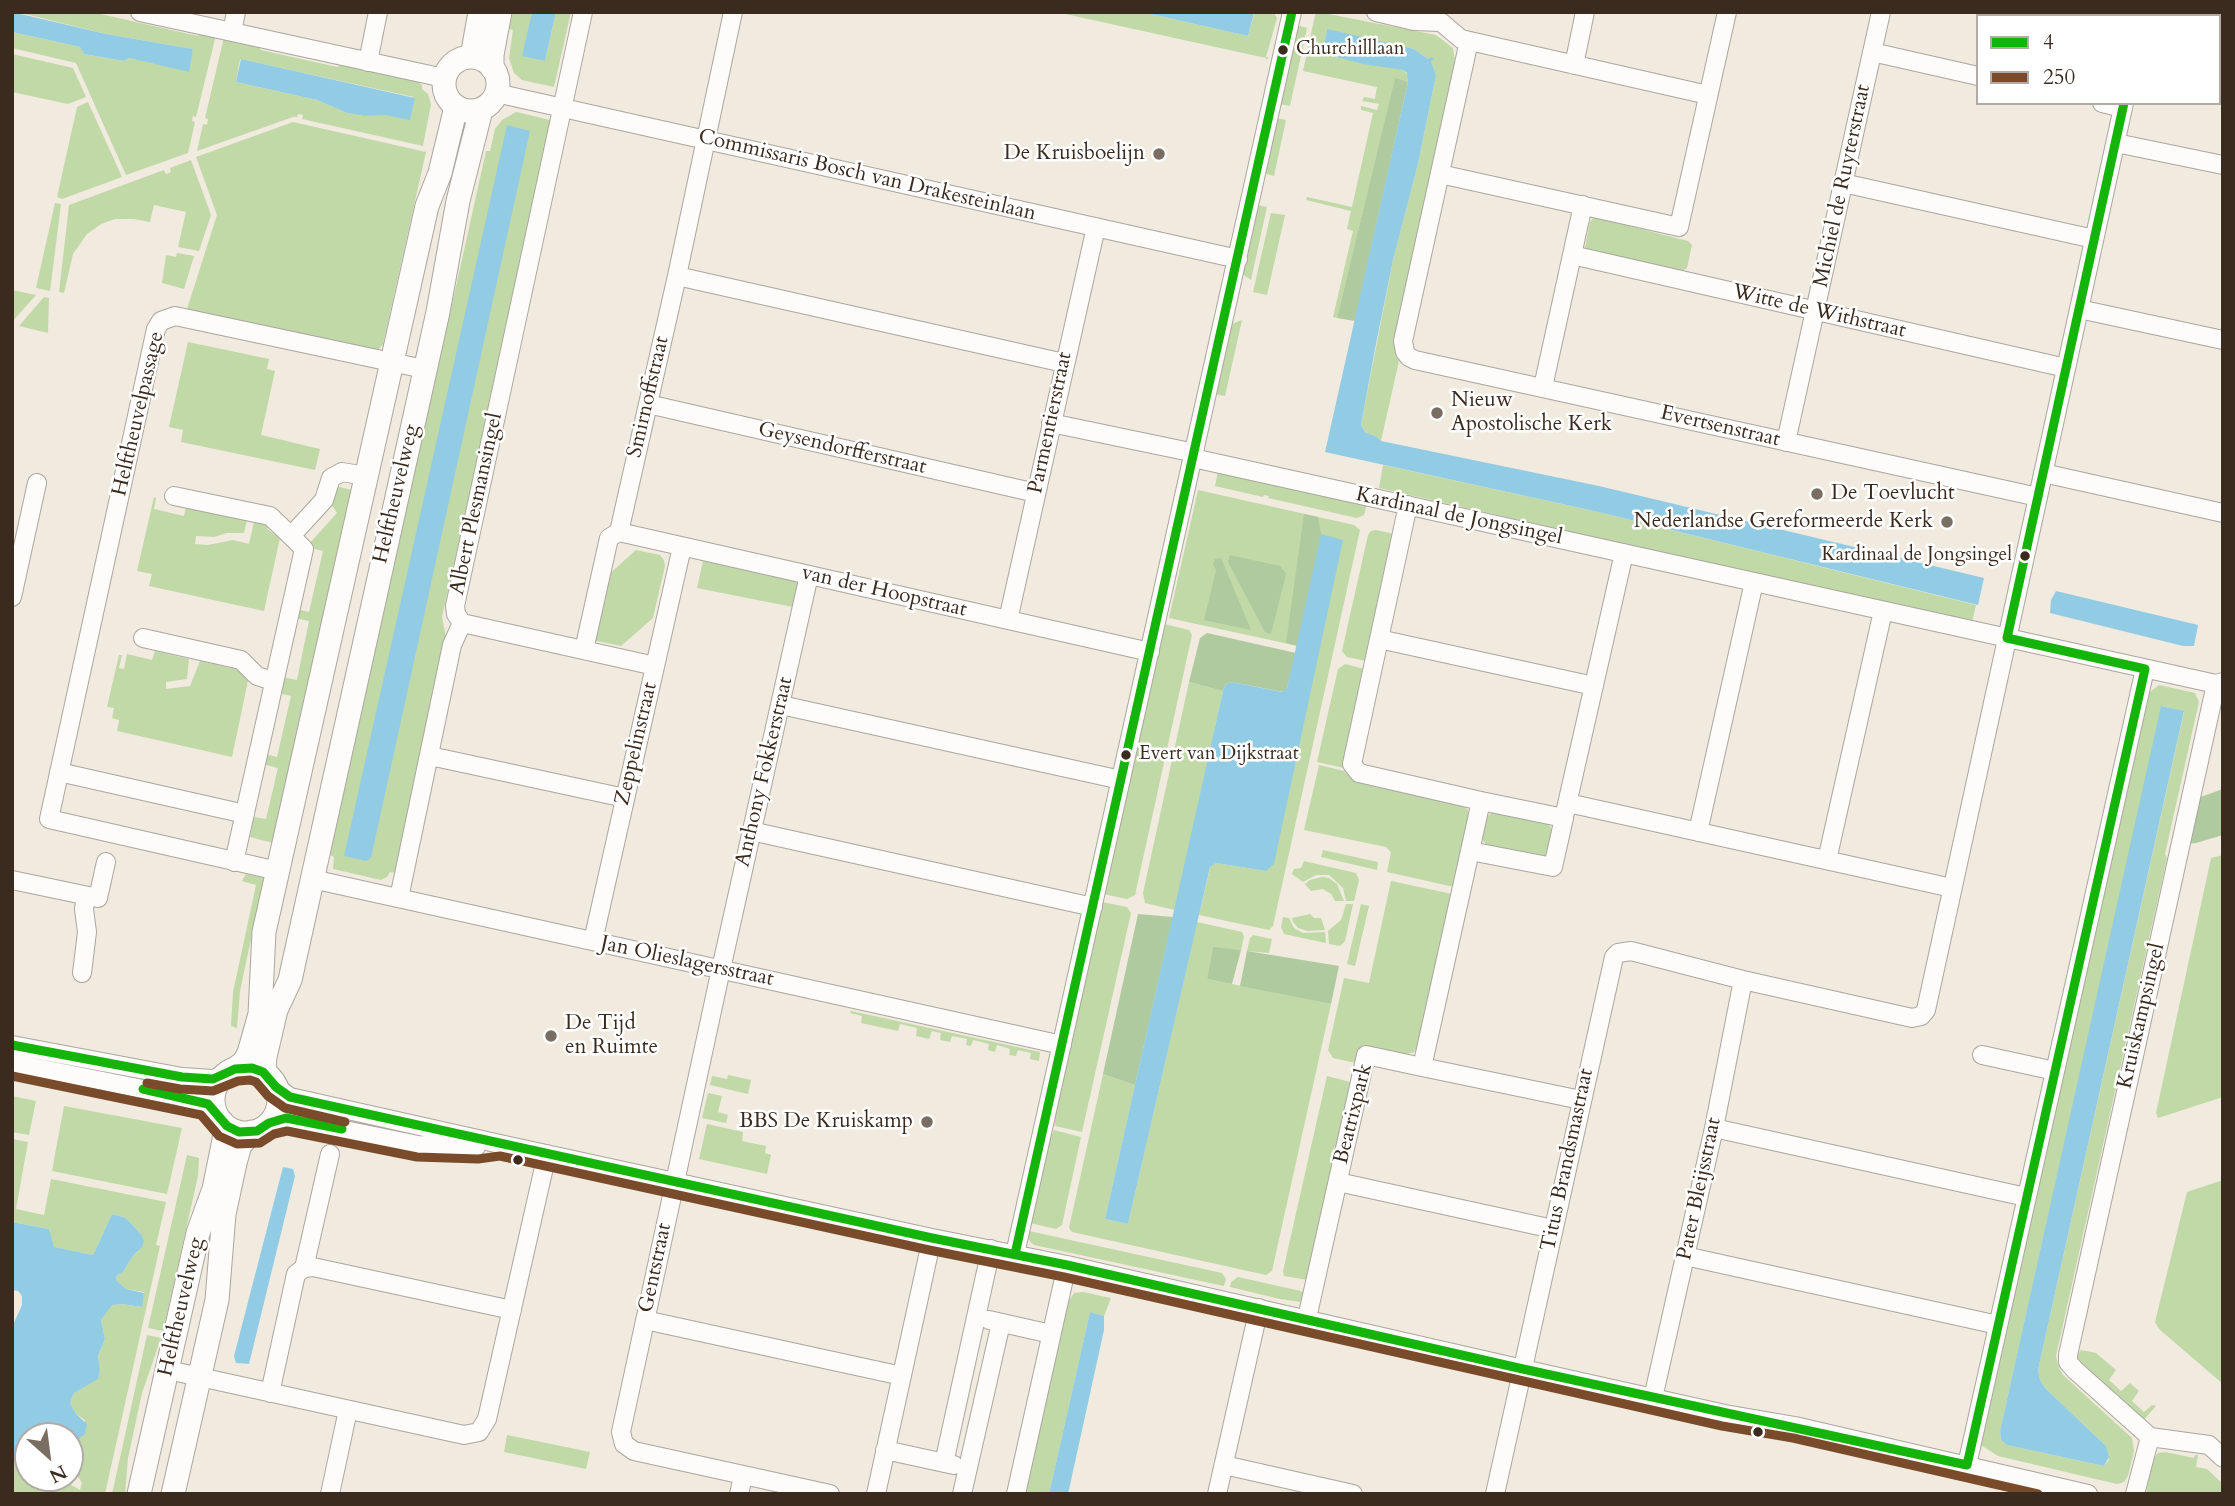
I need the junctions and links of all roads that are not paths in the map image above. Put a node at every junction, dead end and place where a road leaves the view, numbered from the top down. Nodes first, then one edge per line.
1 (141, 12) edge
2 (236, 12) edge
3 (378, 12) edge
4 (480, 12) edge
5 (500, 12) edge
6 (583, 12) edge
7 (733, 12) edge
8 (1292, 12) edge
9 (1376, 12) edge
10 (1585, 12) edge
11 (1727, 12) edge
12 (1881, 12) edge
13 (1442, 17) edge
14 (232, 32) junction
15 (1469, 41) junction
16 (1872, 52) junction
17 (368, 62) junction
18 (482, 63) junction
19 (1574, 65) junction
20 (1976, 76) edge
21 (444, 78) junction
22 (496, 93) junction
23 (1708, 95) junction
24 (2124, 106) edge
25 (456, 107) junction
26 (562, 108) junction
27 (481, 110) junction
28 (705, 139) junction
29 (2116, 143) junction
30 (2223, 165) edge
31 (1440, 174) junction
32 (1843, 183) junction
33 (1583, 205) junction
34 (1096, 227) junction
35 (2094, 239) junction
36 (1572, 255) junction
37 (1238, 259) junction
38 (677, 276) junction
39 (2079, 309) junction
40 (1815, 311) junction
41 (2223, 340) edge
42 (391, 363) junction
43 (1064, 363) junction
44 (2066, 368) junction
45 (424, 369) junction
46 (1543, 387) junction
47 (648, 404) junction
48 (1051, 423) junction
49 (1786, 442) junction
50 (1194, 455) junction
51 (2043, 473) junction
52 (366, 476) junction
53 (37, 483) dead end
54 (1036, 493) junction
55 (174, 496) dead end
56 (2038, 497) junction
57 (1408, 505) junction
58 (2223, 513) edge
59 (619, 532) junction
60 (19, 534) edge
61 (291, 536) junction
62 (682, 547) junction
63 (1623, 553) junction
64 (809, 575) junction
65 (1754, 582) junction
66 (12, 597) edge
67 (1883, 611) junction
68 (1008, 620) junction
69 (462, 623) junction
70 (143, 638) dead end
71 (2007, 638) junction
72 (1378, 639) junction
73 (584, 650) junction
74 (1150, 652) junction
75 (655, 666) junction
76 (2145, 669) junction
77 (273, 681) junction
78 (2219, 683) edge
79 (1594, 686) junction
80 (781, 705) junction
81 (430, 757) junction
82 (59, 772) junction
83 (1121, 780) junction
84 (625, 798) junction
85 (1481, 801) junction
86 (1566, 810) junction
87 (245, 814) junction
88 (751, 831) junction
89 (1698, 832) junction
90 (1470, 851) junction
91 (1827, 860) junction
92 (106, 862) dead end
93 (234, 862) junction
94 (278, 871) junction
95 (312, 879) junction
96 (12, 880) edge
97 (1952, 888) junction
98 (86, 896) junction
99 (399, 898) junction
100 (1093, 907) junction
101 (593, 941) junction
102 (720, 969) junction
103 (82, 973) dead end
104 (1743, 980) junction
105 (12, 1045) edge
106 (1062, 1045) junction
107 (1982, 1055) dead end
108 (12, 1063) edge
109 (1422, 1067) junction
110 (2055, 1071) junction
111 (230, 1072) junction
112 (272, 1081) junction
113 (1581, 1100) junction
114 (218, 1116) junction
115 (261, 1127) junction
116 (1714, 1128) junction
117 (500, 1144) junction
118 (330, 1154) dead end
119 (547, 1154) junction
120 (675, 1182) junction
121 (1338, 1182) junction
122 (2026, 1197) junction
123 (1553, 1229) junction
124 (932, 1238) junction
125 (991, 1249) junction
126 (1015, 1254) junction
127 (1685, 1256) junction
128 (1067, 1265) junction
129 (304, 1268) junction
130 (1259, 1308) junction
131 (512, 1310) junction
132 (976, 1317) junction
133 (1307, 1318) junction
134 (645, 1320) junction
135 (1000, 1322) junction
136 (1998, 1325) junction
137 (1051, 1334) junction
138 (1523, 1369) junction
139 (168, 1370) junction
140 (902, 1376) junction
141 (200, 1377) junction
142 (270, 1392) junction
143 (1653, 1398) junction
144 (348, 1410) junction
145 (2150, 1437) junction
146 (885, 1450) junction
147 (2223, 1458) edge
148 (944, 1463) junction
149 (1224, 1465) junction
150 (1967, 1465) junction
151 (968, 1468) junction
152 (743, 1476) junction
153 (2049, 1489) edge
154 (139, 1494) edge
155 (173, 1494) edge
156 (330, 1494) edge
157 (739, 1494) edge
158 (830, 1494) edge
159 (876, 1494) edge
160 (962, 1494) edge
161 (1016, 1494) edge
162 (1217, 1494) edge
163 (1353, 1494) edge
164 (1495, 1494) edge
165 (2088, 1494) edge
166 (2135, 1494) edge

1 - 14 street
2 - 14 street
3 - 17 street
4 - 18 main road
5 - 18 main road
6 - 26 street, Albert Plesmansingel
7 - 28 street, Smirnoffstraat
8 - 37 street
9 - 13 street
10 - 19 street
11 - 23 street
12 - 16 street, Michiel de Ruyterstraat
13 - 15 street
14 - 17 street
15 - 19 street
15 - 31 street
16 - 20 street
16 - 32 street, Michiel de Ruyterstraat
17 - 21 street
18 - 21 main road
18 - 22 main road
19 - 23 street
21 - 25 main road
22 - 26 street, Commissaris Bosch van Drakesteinlaan
22 - 27 main road
23 - 33 street
24 - 29 street
25 - 27 main road
25 - 42 main road, Helftheuvelweg
26 - 28 street, Commissaris Bosch van Drakesteinlaan
26 - 69 street, Albert Plesmansingel
27 - 45 main road, Helftheuvelweg
28 - 34 street, Commissaris Bosch van Drakesteinlaan
28 - 38 street, Smirnoffstraat
29 - 30 street
29 - 35 street
31 - 33 street
31 - 46 street, Evertsenstraat
32 - 35 street
32 - 40 street, Michiel de Ruyterstraat
33 - 36 street
34 - 37 street, Commissaris Bosch van Drakesteinlaan
34 - 43 street, Parmentierstraat
35 - 39 street
36 - 40 street, Witte de Withstraat
36 - 46 street
37 - 50 street
38 - 43 street
38 - 47 street, Smirnoffstraat
39 - 41 street
39 - 44 street
40 - 44 street, Witte de Withstraat
40 - 49 street, Michiel de Ruyterstraat
42 - 45 street, Helftheuvelpassage
42 - 52 main road, Helftheuvelweg
42 - 82 street, Helftheuvelpassage
43 - 48 street, Parmentierstraat
44 - 51 street
45 - 95 main road, Helftheuvelweg
46 - 49 street, Evertsenstraat
47 - 54 street, Geysendorfferstraat
47 - 59 street, Smirnoffstraat
48 - 50 street, Kardinaal de Jongsingel
48 - 54 street, Parmentierstraat
49 - 56 street, Evertsenstraat
50 - 57 street, Kardinaal de Jongsingel
50 - 74 street
51 - 56 street
51 - 58 street
52 - 61 street
52 - 94 main road, Helftheuvelweg
53 - 60 street
54 - 68 street, Parmentierstraat
55 - 61 street
56 - 71 street
57 - 63 street, Kardinaal de Jongsingel
57 - 72 street
59 - 62 street, van der Hoopstraat
59 - 73 street, Smirnoffstraat
60 - 66 street
61 - 77 street
62 - 64 street, van der Hoopstraat
62 - 75 street, Zeppelinstraat
63 - 65 street, Kardinaal de Jongsingel
63 - 79 street
64 - 68 street, van der Hoopstraat
64 - 80 street, Anthony Fokkerstraat
65 - 67 street, Kardinaal de Jongsingel
65 - 89 street
67 - 71 street, Kardinaal de Jongsingel
67 - 91 street
68 - 74 street, van der Hoopstraat
69 - 73 street
69 - 81 street, Albert Plesmansingel
70 - 77 street
71 - 76 street, Kardinaal de Jongsingel
71 - 97 street
72 - 79 street
72 - 85 street
73 - 75 street
74 - 83 street
75 - 84 street, Zeppelinstraat
76 - 78 street, Kardinaal de Jongsingel
76 - 110 street
77 - 87 street
78 - 145 street, Kruiskampsingel
79 - 86 street
80 - 83 street
80 - 88 street, Anthony Fokkerstraat
81 - 84 street
81 - 99 street, Albert Plesmansingel
82 - 87 street
82 - 93 street, Helftheuvelpassage
83 - 100 street
84 - 101 street, Zeppelinstraat
85 - 86 street
85 - 90 street
86 - 89 street
86 - 90 street
87 - 93 street
88 - 100 street
88 - 102 street, Anthony Fokkerstraat
89 - 91 street
90 - 109 street
91 - 97 street
92 - 98 street
93 - 94 street, Helftheuvelpassage
94 - 95 main road
94 - 111 main road, Helftheuvelweg
95 - 99 street, Jan Olieslagersstraat
95 - 112 main road, Helftheuvelweg
96 - 98 street
97 - 104 street
98 - 103 street
99 - 101 street, Jan Olieslagersstraat
100 - 106 street
101 - 102 street, Jan Olieslagersstraat
102 - 106 street, Jan Olieslagersstraat
102 - 120 street, Gentstraat
104 - 113 street, Titus Brandsmastraat
104 - 116 street, Pater Bleijsstraat
105 - 111 street
106 - 126 street
107 - 110 street
108 - 114 street
109 - 113 street
109 - 121 street, Beatrixpark
110 - 122 street
111 - 112 main road
111 - 114 main road
112 - 115 main road
112 - 117 street
113 - 123 street, Titus Brandsmastraat
114 - 115 main road
114 - 139 main road, Helftheuvelweg
115 - 117 street
115 - 141 main road, Helftheuvelweg
116 - 122 street
116 - 127 street, Pater Bleijsstraat
117 - 119 street
118 - 129 street
119 - 120 street
119 - 131 street
120 - 124 street
120 - 134 street, Gentstraat
121 - 123 street
121 - 133 street, Beatrixpark
122 - 136 street
123 - 138 street, Titus Brandsmastraat
124 - 125 street
124 - 140 street
125 - 126 street
125 - 132 street
126 - 128 street
127 - 136 street
127 - 143 street, Pater Bleijsstraat
128 - 130 street
128 - 137 street
129 - 131 street
129 - 142 street
130 - 133 street
130 - 149 street
131 - 144 street
132 - 135 street
132 - 148 street
133 - 138 street
134 - 140 street
134 - 152 street, Gentstraat
135 - 137 street
135 - 151 street
136 - 150 street
137 - 161 street
138 - 143 street
138 - 164 street, Titus Brandsmastraat
139 - 141 street
139 - 154 main road, Helftheuvelweg
140 - 146 street
141 - 142 street
141 - 155 main road, Helftheuvelweg
142 - 144 street
143 - 150 street
144 - 156 street
145 - 147 street
145 - 166 street
146 - 148 street
146 - 159 street
148 - 151 street
149 - 162 street
149 - 163 street
150 - 153 street
151 - 160 street
152 - 157 street
152 - 158 street
153 - 165 street

